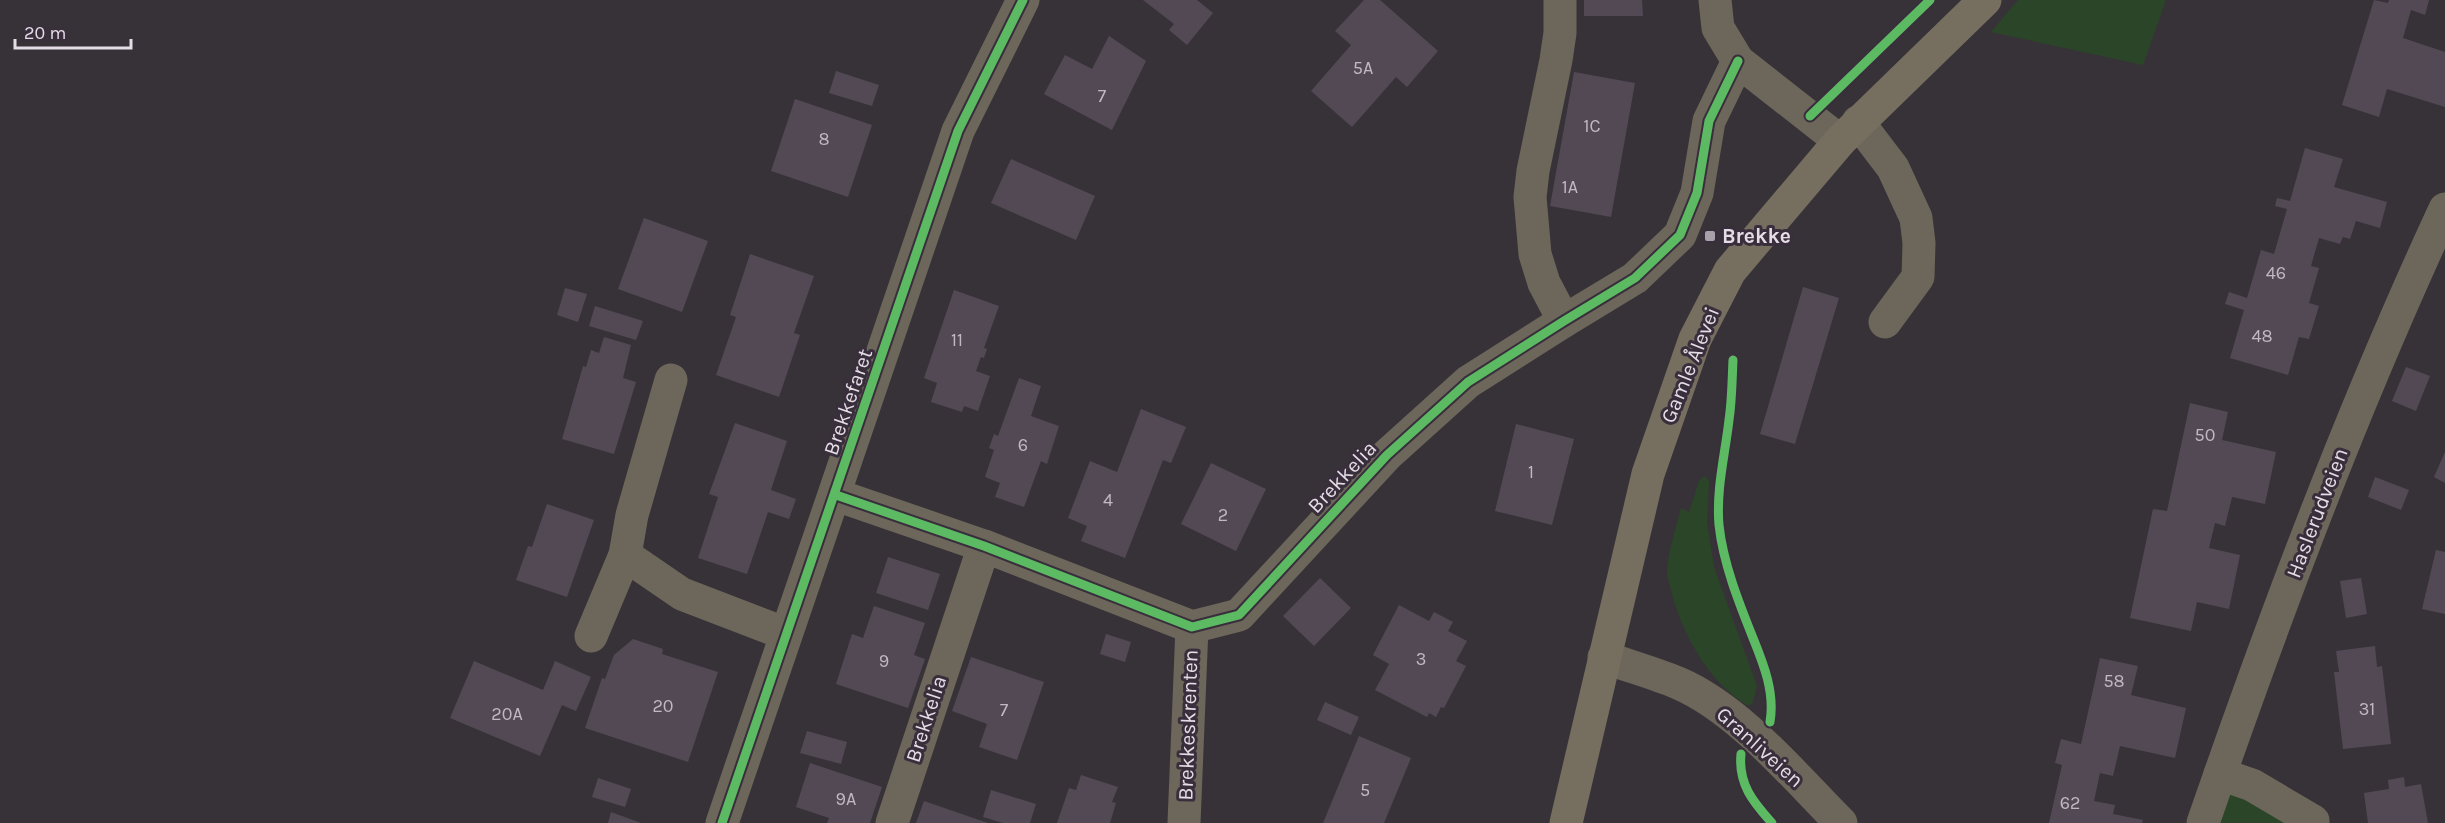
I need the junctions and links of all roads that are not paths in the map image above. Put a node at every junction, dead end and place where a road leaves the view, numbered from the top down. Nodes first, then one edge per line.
1 (1023, 0) edge
2 (1560, 0) edge
3 (1715, 0) edge
4 (1985, 0) edge
5 (1738, 61) junction
6 (1849, 131) junction
7 (2445, 209) edge
8 (1564, 321) junction
9 (1885, 322) dead end
10 (670, 380) dead end
11 (836, 495) junction
12 (984, 546) junction
13 (625, 555) junction
14 (1192, 627) junction
15 (786, 634) junction
16 (591, 636) dead end
17 (1604, 657) junction
18 (2220, 774) junction
19 (722, 823) edge
20 (892, 823) edge
21 (1184, 823) edge
22 (1566, 823) edge
23 (1841, 823) edge
24 (2203, 823) edge
25 (2313, 823) edge

1 - 11 street, Brekkefaret
2 - 8 street
3 - 5 street
4 - 6 main road, Gamle Ålevei
5 - 6 street
5 - 8 street, Brekkelia
6 - 9 street
6 - 17 main road, Gamle Ålevei
7 - 18 street, Haslerudveien
8 - 14 street, Brekkelia
10 - 13 street
11 - 12 street
11 - 15 street, Brekkefaret
12 - 14 street
12 - 20 street, Brekkelia
13 - 15 street
13 - 16 street
14 - 21 street, Brekkeskrenten
15 - 19 street, Brekkefaret
17 - 22 main road, Gamle Ålevei
17 - 23 street, Granliveien
18 - 24 street, Haslerudveien
18 - 25 street

